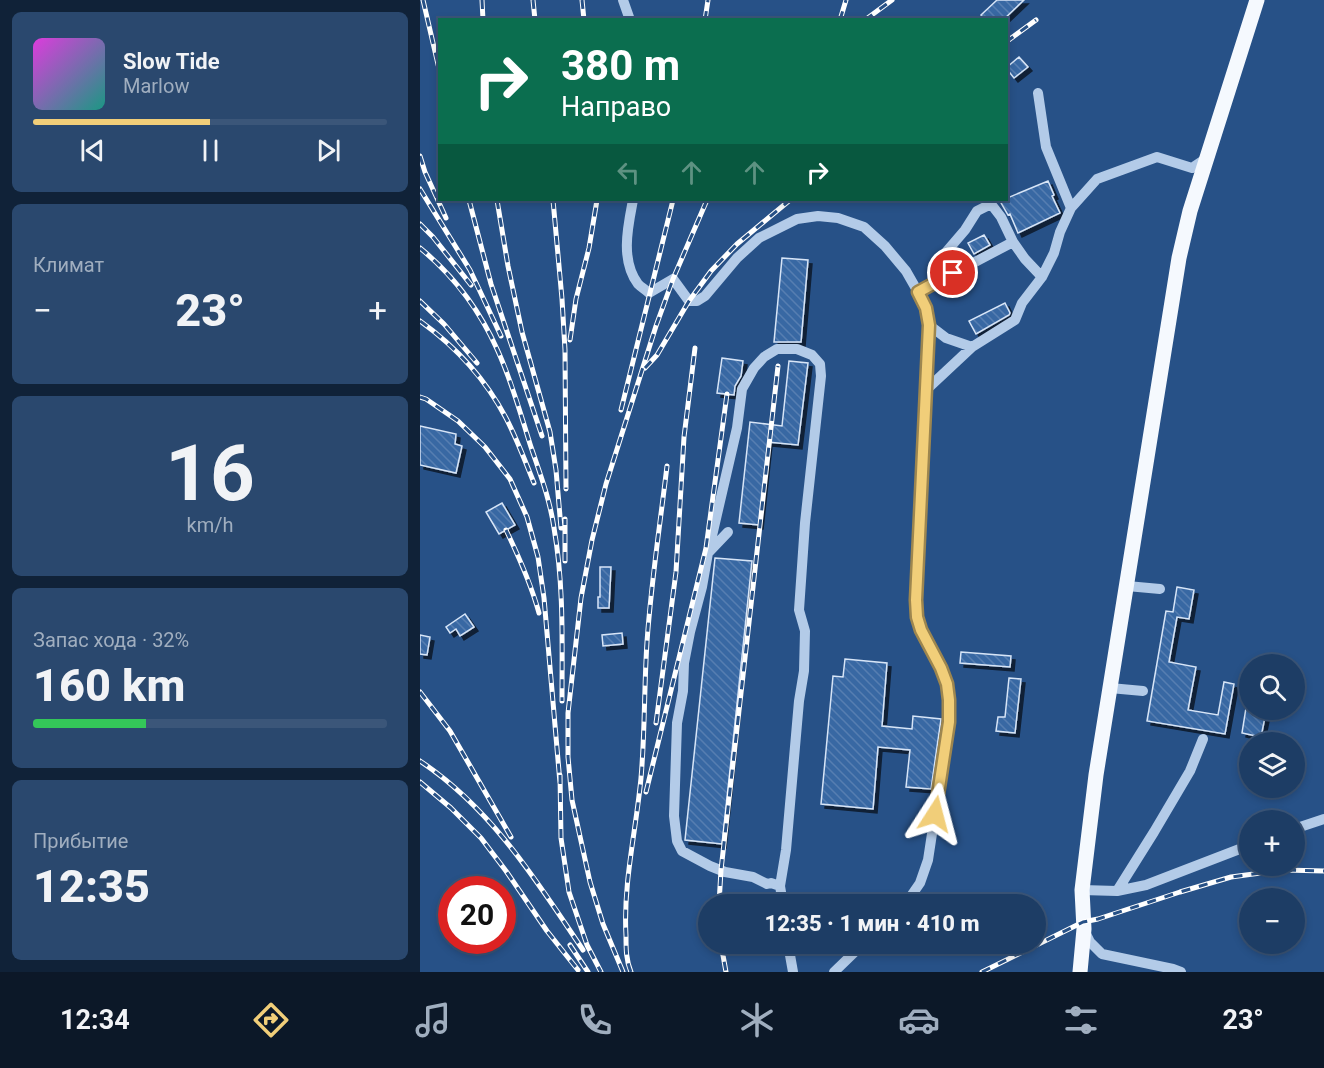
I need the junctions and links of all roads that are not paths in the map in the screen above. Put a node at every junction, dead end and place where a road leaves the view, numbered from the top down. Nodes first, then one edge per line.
1 (623, 0) edge
2 (1257, 0) edge
3 (629, 18) edge
4 (1038, 93) dead end
5 (1207, 158) junction
6 (633, 201) edge
7 (1071, 208) junction
8 (1013, 242) junction
9 (1042, 278) junction
10 (933, 283) junction
11 (918, 292) junction
12 (929, 325) junction
13 (972, 347) junction
14 (926, 390) junction
15 (728, 532) dead end
16 (708, 553) junction
17 (1127, 586) junction
18 (1160, 589) dead end
19 (1110, 687) junction
20 (1143, 691) dead end
21 (1203, 739) dead end
22 (1324, 819) edge
23 (1305, 825) edge
24 (1239, 849) edge
25 (780, 886) junction
26 (1082, 890) junction
27 (1117, 891) junction
28 (781, 894) edge
29 (912, 894) edge
30 (1084, 929) junction
31 (790, 954) edge
32 (853, 954) edge
33 (793, 972) edge
34 (834, 972) edge
35 (1080, 972) edge
36 (1181, 972) edge

1 - 3 street
2 - 5 main road
4 - 7 street
5 - 7 street
5 - 17 main road
6 - 11 street
7 - 9 street
8 - 9 street
8 - 10 street
8 - 10 street
9 - 13 street
10 - 11 street
11 - 12 street
12 - 13 street
12 - 14 street
13 - 14 street
14 - 29 street
15 - 16 street
16 - 25 street
16 - 25 street
17 - 18 street
17 - 19 main road
19 - 20 street
19 - 26 main road
21 - 27 street
22 - 23 street
24 - 27 street
25 - 28 street
26 - 27 street
26 - 30 main road
30 - 35 main road
30 - 36 street
31 - 33 street
32 - 34 street

